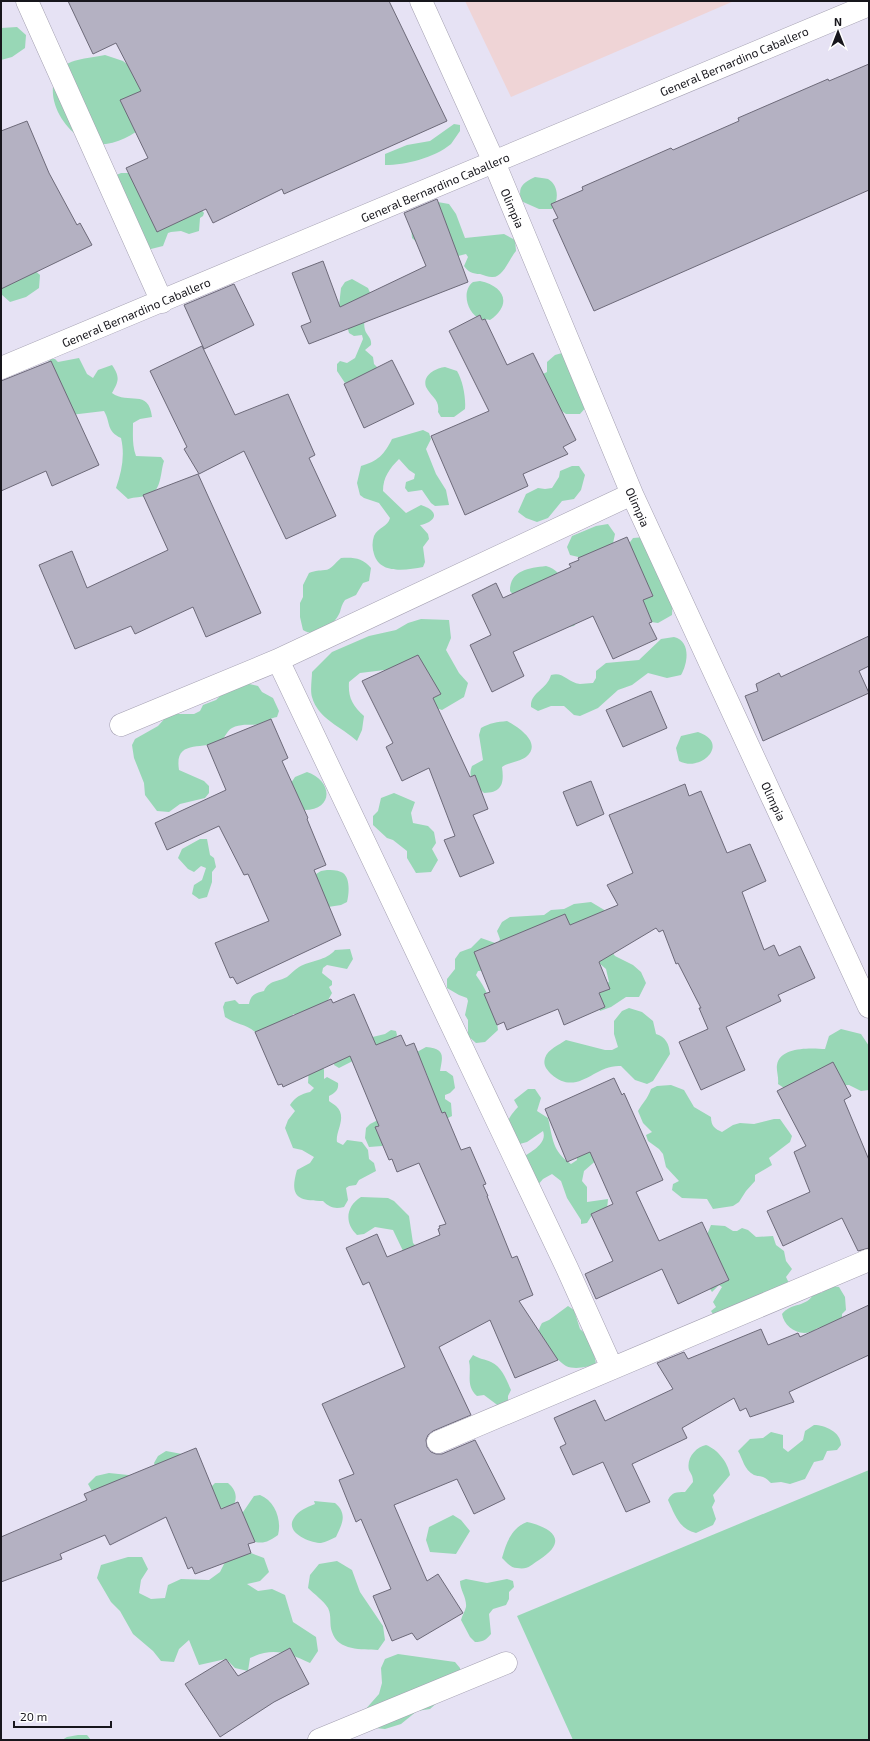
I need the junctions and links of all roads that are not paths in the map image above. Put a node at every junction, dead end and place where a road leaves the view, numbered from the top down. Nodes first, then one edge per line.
1 (27, 1) edge
2 (421, 1) edge
3 (869, 5) edge
4 (494, 162) junction
5 (162, 302) junction
6 (1, 368) edge
7 (632, 494) junction
8 (278, 660) junction
9 (122, 725) dead end
10 (869, 1007) edge
11 (869, 1260) edge
12 (612, 1368) junction
13 (438, 1442) dead end
14 (506, 1663) dead end
15 (319, 1740) edge

1 - 5 street
2 - 4 street, Olimpia
3 - 4 street, General Bernardino Caballero
4 - 5 street, General Bernardino Caballero
4 - 7 street, Olimpia
5 - 6 street, General Bernardino Caballero
7 - 8 street
7 - 10 street, Olimpia
8 - 9 street
8 - 12 street
11 - 12 street
12 - 13 street
14 - 15 street

